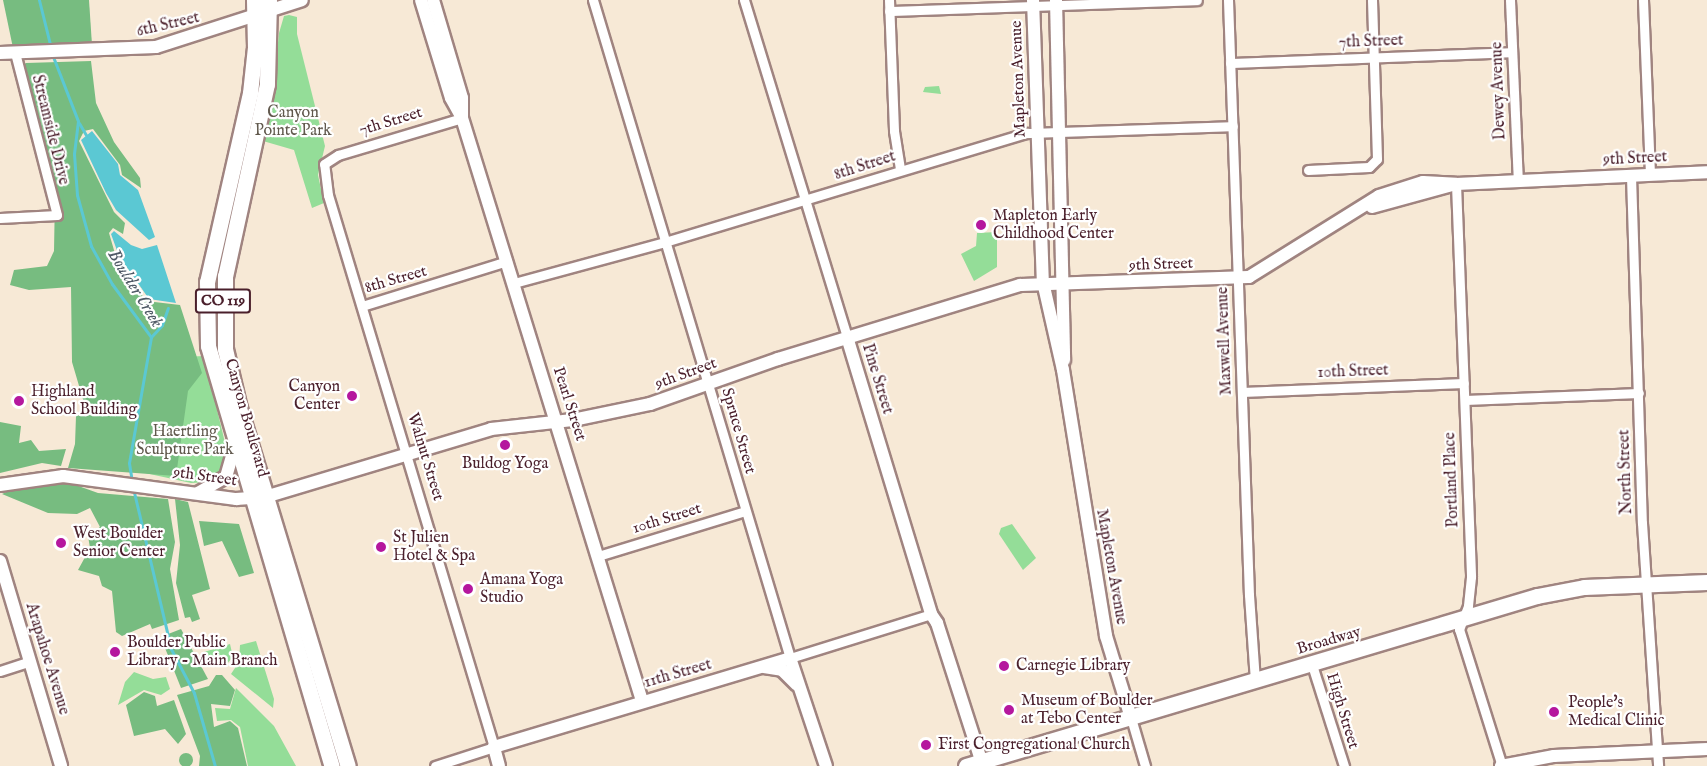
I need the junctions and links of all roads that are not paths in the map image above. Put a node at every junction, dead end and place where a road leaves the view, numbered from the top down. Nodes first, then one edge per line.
1 (254, 0) edge
2 (302, 0) edge
3 (421, 0) edge
4 (433, 0) edge
5 (593, 0) edge
6 (744, 0) edge
7 (889, 0) edge
8 (1197, 0) edge
9 (1228, 0) edge
10 (1372, 0) edge
11 (1510, 0) edge
12 (1643, 0) edge
13 (1033, 3) edge
14 (1056, 4) edge
15 (269, 5) edge
16 (889, 11) junction
17 (255, 17) junction
18 (1512, 52) junction
19 (0, 53) edge
20 (21, 53) junction
21 (1374, 57) junction
22 (1230, 63) junction
23 (462, 118) junction
24 (1233, 126) junction
25 (1060, 132) junction
26 (1038, 133) junction
27 (331, 160) joint
28 (900, 170) junction
29 (1308, 170) dead end
30 (1707, 172) edge
31 (1650, 175) junction
32 (1630, 176) junction
33 (1518, 181) junction
34 (1456, 184) junction
35 (804, 201) junction
36 (0, 218) edge
37 (665, 242) junction
38 (507, 261) junction
39 (1238, 279) junction
40 (1043, 282) junction
41 (1065, 282) junction
42 (514, 283) junction
43 (362, 306) junction
44 (848, 337) junction
45 (1063, 370) junction
46 (1464, 383) junction
47 (707, 384) junction
48 (1242, 392) junction
49 (1639, 393) junction
50 (1465, 400) junction
51 (556, 421) junction
52 (235, 446) junction
53 (406, 454) junction
54 (0, 485) edge
55 (195, 494) junction
56 (258, 498) junction
57 (745, 511) junction
58 (598, 556) junction
59 (0, 561) edge
60 (1707, 582) edge
61 (1647, 584) junction
62 (931, 614) junction
63 (1460, 621) junction
64 (790, 658) junction
65 (30, 661) junction
66 (1312, 665) junction
67 (754, 669) junction
68 (0, 671) edge
69 (1256, 681) junction
70 (801, 689) junction
71 (642, 701) junction
72 (1131, 718) junction
73 (514, 741) junction
74 (494, 747) junction
75 (1707, 748) edge
76 (1656, 751) junction
77 (982, 764) edge
78 (61, 766) edge
79 (332, 766) edge
80 (348, 766) edge
81 (435, 766) edge
82 (500, 766) edge
83 (826, 766) edge
84 (966, 766) edge
85 (1145, 766) edge
86 (1344, 766) edge
87 (1502, 766) edge
88 (1658, 766) edge

1 - 17 main road, Canyon Boulevard / CO 119
2 - 15 street, 6th Street
3 - 23 street, Pearl Street
4 - 23 street, Pearl Street
5 - 37 street, Spruce Street
6 - 35 street, Pine Street
7 - 16 street
8 - 14 street
9 - 22 street, Maxwell Avenue
10 - 21 street
11 - 18 street, Dewey Avenue
12 - 31 street
13 - 14 street
13 - 16 street
13 - 26 street, Mapleton Avenue
14 - 25 street, Mapleton Avenue
15 - 17 street, 6th Street
15 - 56 main road, Canyon Boulevard / CO 119
16 - 28 street
17 - 20 street, 6th Street
17 - 52 main road, Canyon Boulevard / CO 119
18 - 21 street, 7th Street
18 - 33 street, Dewey Avenue
19 - 20 street, 6th Street
20 - 36 street, Streamside Drive
21 - 22 street, 7th Street
21 - 29 street
22 - 24 street, Maxwell Avenue
23 - 27 street, 7th Street
23 - 38 street, Pearl Street
24 - 25 street, 8th Street
24 - 39 street, Maxwell Avenue
25 - 26 street, 8th Street
25 - 41 street, Mapleton Avenue
26 - 28 street, 8th Street
26 - 40 street, Mapleton Avenue
27 - 43 street, Walnut Street
28 - 35 street, 8th Street
30 - 31 street, 9th Street
31 - 32 street, 9th Street
32 - 33 street, 9th Street
32 - 49 street, North Street
33 - 34 street, 9th Street
34 - 39 street, 9th Street
34 - 46 street, Portland Place
35 - 37 street, 8th Street
35 - 44 street, Pine Street
37 - 42 street, 8th Street
37 - 47 street, Spruce Street
38 - 42 street, Pearl Street
38 - 43 street, 8th Street
39 - 41 street, 9th Street
39 - 48 street, Maxwell Avenue
40 - 41 street, 9th Street
40 - 44 street, 9th Street
40 - 45 street, Mapleton Avenue
41 - 45 street, Mapleton Avenue
42 - 51 street, Pearl Street
43 - 53 street, Walnut Street
44 - 47 street, 9th Street
44 - 62 street, Pine Street
45 - 72 street, Mapleton Avenue
46 - 48 street, 10th Street
46 - 50 street, Portland Place
47 - 51 street, 9th Street
47 - 57 street, Spruce Street
48 - 69 street, Maxwell Avenue
49 - 50 street
49 - 61 street, North Street
50 - 63 street, Portland Place
51 - 53 street, 9th Street
51 - 58 street, Pearl Street
52 - 55 street
52 - 56 main road, Canyon Boulevard / CO 119
53 - 56 street, 9th Street
53 - 74 street, Walnut Street
54 - 55 street, 9th Street
55 - 56 street, 9th Street
56 - 79 main road, Canyon Boulevard / CO 119
56 - 80 main road, Canyon Boulevard / CO 119
57 - 58 street, 10th Street
57 - 64 street, Spruce Street
58 - 71 street, Pearl Street
59 - 65 street, Arapahoe Avenue
60 - 61 main road, Broadway
61 - 63 main road, Broadway
61 - 76 street, North Street
62 - 64 street, 11th Street
62 - 77 street, Pine Street
63 - 66 main road, Broadway
63 - 87 street, Portland Place
64 - 67 street, 11th Street
64 - 70 street, Spruce Street
65 - 68 street
65 - 78 street, Arapahoe Avenue
66 - 69 main road, Broadway
66 - 86 street, High Street
67 - 70 street
67 - 71 street, 11th Street
69 - 72 main road, Broadway
70 - 83 street, Spruce Street
71 - 73 street, 11th Street
72 - 77 main road, Broadway
72 - 85 street, Mapleton Avenue
73 - 74 street, 11th Street
73 - 82 street
74 - 81 street, 11th Street
74 - 82 street, Walnut Street
75 - 76 street
76 - 87 street
76 - 88 street, North Street
77 - 84 main road, Broadway

